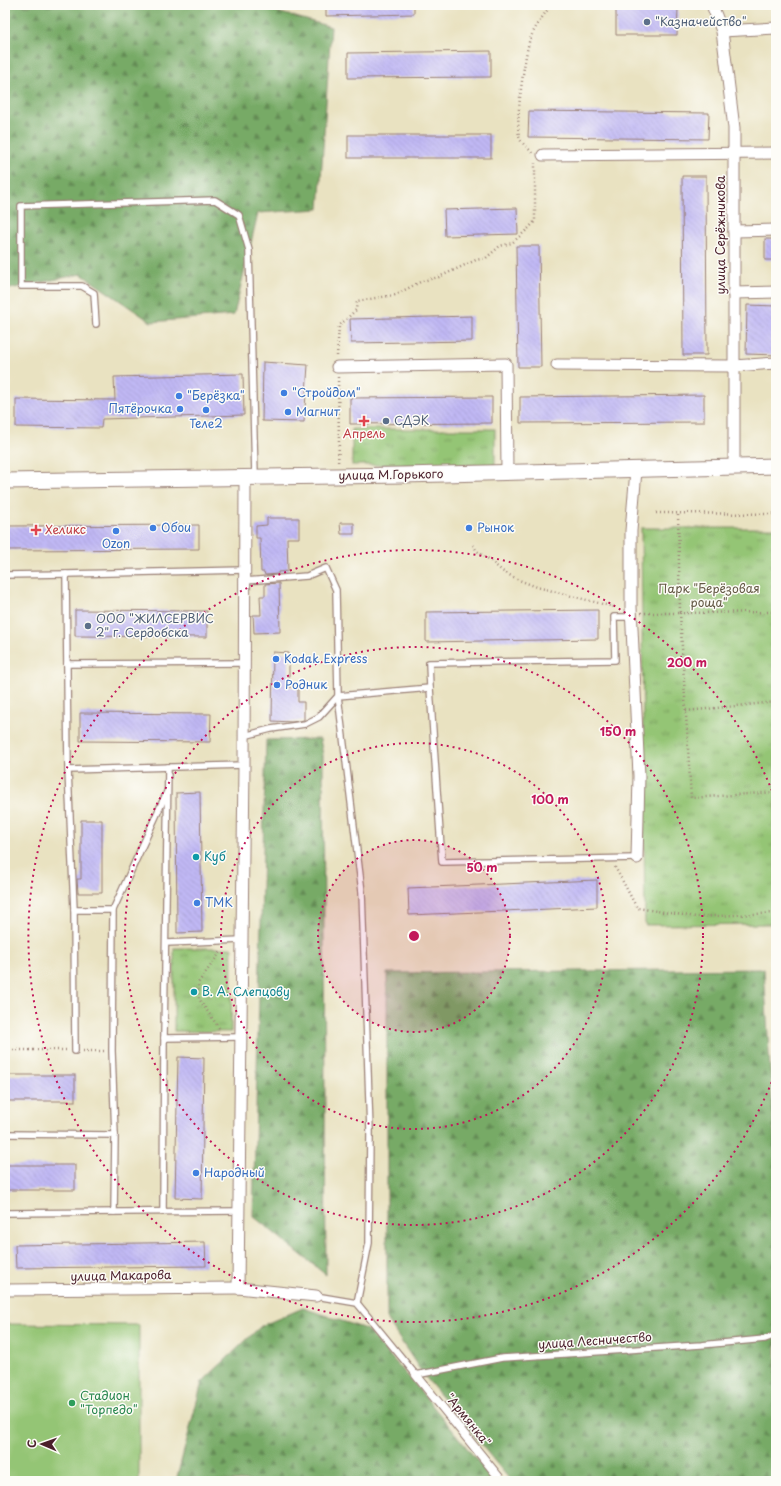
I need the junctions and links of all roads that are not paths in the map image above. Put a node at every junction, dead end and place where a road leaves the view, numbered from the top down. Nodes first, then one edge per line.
1 (712, 5) edge
2 (776, 28) edge
3 (722, 31) junction
4 (776, 153) edge
5 (733, 154) junction
6 (538, 157) road end
7 (776, 230) edge
8 (734, 231) junction
9 (776, 292) edge
10 (733, 293) junction
11 (96, 324) dead end
12 (776, 363) edge
13 (557, 365) dead end
14 (734, 366) junction
15 (337, 367) road end
16 (776, 466) edge
17 (734, 467) junction
18 (636, 470) junction
19 (507, 473) junction
20 (250, 478) junction
21 (5, 481) edge
22 (66, 574) junction
23 (5, 575) edge
24 (245, 575) junction
25 (632, 612) junction
26 (245, 663) junction
27 (67, 664) junction
28 (430, 688) junction
29 (338, 696) junction
30 (244, 736) junction
31 (244, 765) junction
32 (168, 767) junction
33 (68, 770) junction
34 (168, 789) junction
35 (637, 858) joint
36 (74, 910) junction
37 (113, 910) junction
38 (242, 940) junction
39 (166, 943) junction
40 (241, 1037) junction
41 (164, 1038) junction
42 (75, 1050) road end
43 (5, 1134) edge
44 (115, 1135) junction
45 (239, 1211) junction
46 (114, 1212) junction
47 (163, 1212) junction
48 (5, 1213) edge
49 (238, 1288) junction
50 (5, 1290) edge
51 (316, 1296) joint
52 (357, 1303) junction
53 (776, 1335) edge
54 (416, 1375) junction
55 (502, 1481) edge

1 - 3 street, улица Серёжникова
2 - 3 street
3 - 5 street, улица Серёжникова
4 - 5 street
5 - 6 street
5 - 8 street, улица Серёжникова
7 - 8 street
8 - 10 street, улица Серёжникова
9 - 10 street
10 - 14 street, улица Серёжникова
11 - 20 lane
12 - 14 street
13 - 14 street
14 - 17 street, улица Серёжникова
15 - 19 street
16 - 17 main road, улица М.Горького
17 - 18 main road, улица М.Горького
18 - 19 main road, улица М.Горького
18 - 25 street
19 - 20 main road, улица М.Горького
20 - 21 main road, улица М.Горького
20 - 24 street
22 - 23 lane
22 - 24 lane
22 - 27 lane
24 - 26 street
24 - 29 lane
25 - 28 lane
25 - 35 street
26 - 27 lane
26 - 30 street
27 - 33 lane
28 - 29 lane
28 - 35 lane
29 - 30 lane
29 - 52 lane
30 - 31 street
31 - 32 lane
31 - 38 street
32 - 33 lane
32 - 34 lane
33 - 36 lane
34 - 37 lane
34 - 39 lane
36 - 37 lane
36 - 42 lane
37 - 44 lane
38 - 39 lane
38 - 40 street
39 - 41 lane
40 - 41 lane
40 - 45 street
41 - 47 lane
43 - 44 lane
44 - 46 lane
45 - 47 lane
45 - 49 street
46 - 47 lane
46 - 48 lane
49 - 50 street, улица Макарова
49 - 51 street, улица Макарова
51 - 52 lane
52 - 54 lane
53 - 54 lane, улица Лесничество
54 - 55 street, "Армянка"

